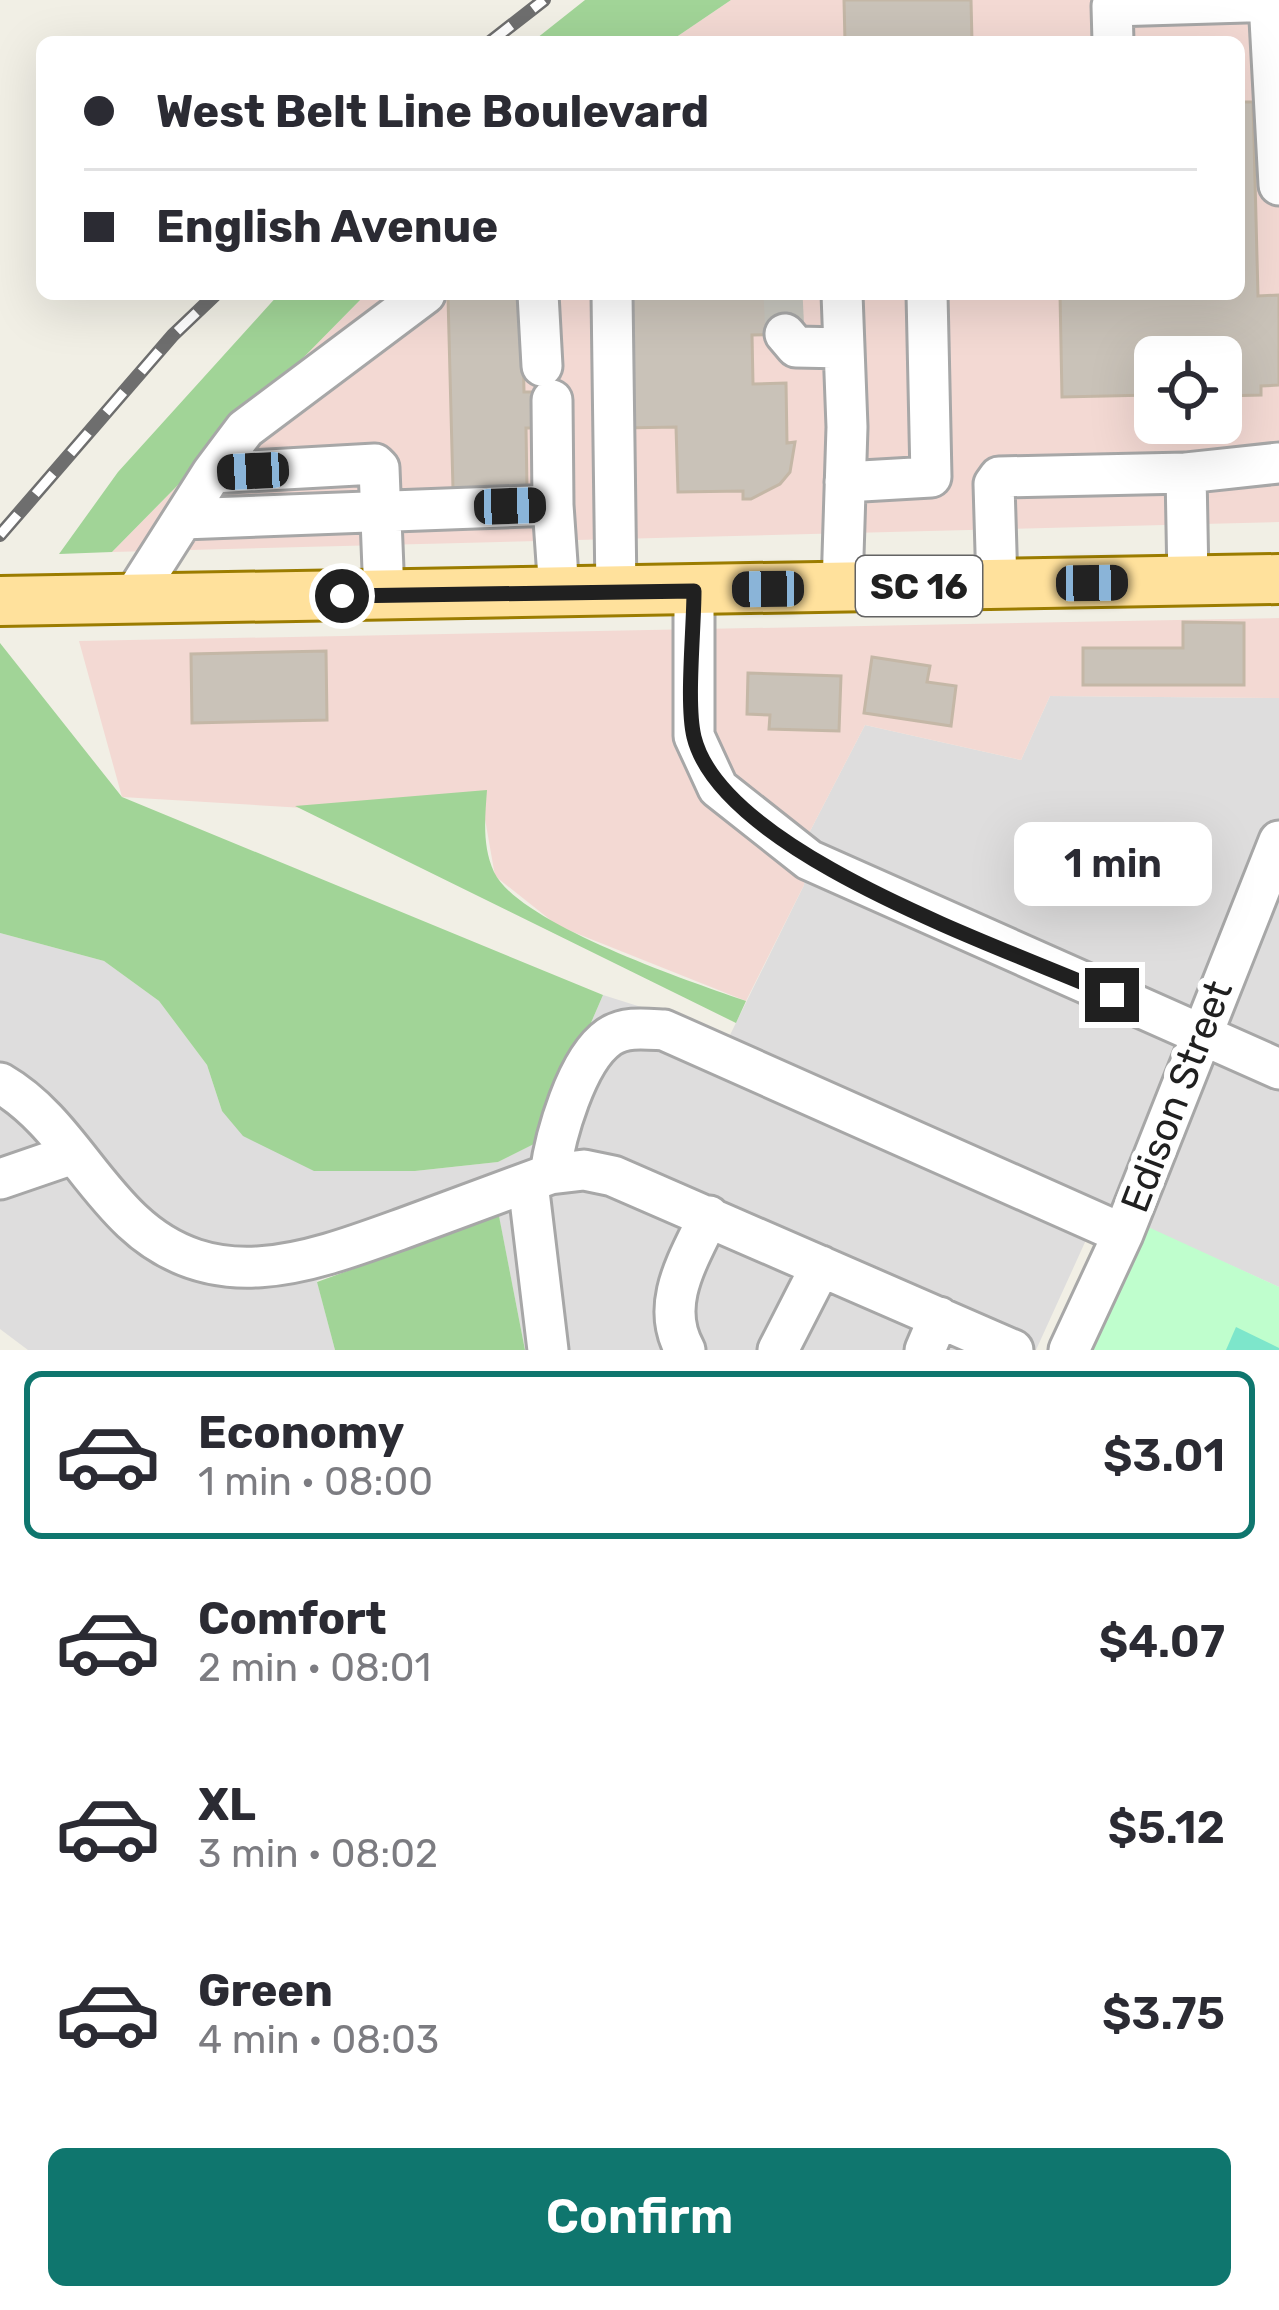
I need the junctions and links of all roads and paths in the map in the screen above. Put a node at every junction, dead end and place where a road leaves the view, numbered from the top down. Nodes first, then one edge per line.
1 (1269, 1) edge
2 (1279, 1) edge
3 (1113, 36) edge
4 (1264, 77) edge
5 (1279, 185) edge
6 (417, 300) edge
7 (539, 300) edge
8 (612, 300) edge
9 (842, 300) edge
10 (927, 300) edge
11 (785, 334) dead end
12 (844, 348) junction
13 (1279, 463) edge
14 (212, 473) junction
15 (1186, 473) junction
16 (845, 482) junction
17 (553, 505) junction
18 (381, 512) junction
19 (183, 519) junction
20 (1279, 579) edge
21 (1188, 580) junction
22 (997, 585) junction
23 (842, 588) junction
24 (694, 591) junction
25 (559, 592) junction
26 (616, 592) junction
27 (384, 596) junction
28 (132, 599) junction
29 (0, 601) edge
30 (1279, 841) edge
31 (1198, 1034) junction
32 (1279, 1069) edge
33 (0, 1084) edge
34 (73, 1154) junction
35 (0, 1179) edge
36 (539, 1179) junction
37 (709, 1216) junction
38 (1123, 1234) junction
39 (821, 1265) junction
40 (932, 1333) edge
41 (548, 1350) edge
42 (686, 1350) edge
43 (778, 1350) edge
44 (1013, 1350) edge
45 (1069, 1350) edge

1 - 2 street
1 - 3 street
1 - 4 street
4 - 5 street
6 - 14 street
7 - 17 street
8 - 26 street
9 - 12 street
10 - 16 street
11 - 12 street
12 - 16 street
13 - 15 street
14 - 18 street
14 - 19 street
15 - 21 street
15 - 22 street
16 - 23 street
17 - 18 street
17 - 25 street
18 - 19 street
18 - 27 street
19 - 28 street
20 - 21 main road, SC 16
21 - 22 main road, SC 16
22 - 23 main road, SC 16
23 - 24 main road, SC 16
24 - 26 main road, SC 16
24 - 31 street
25 - 26 main road, SC 16
25 - 27 main road, SC 16
27 - 28 main road, SC 16
28 - 29 main road, SC 16
30 - 31 street, Edison Street
31 - 32 street
31 - 38 street, Edison Street
33 - 34 street
34 - 35 street
34 - 36 street
36 - 37 street
36 - 38 street
36 - 41 street
37 - 39 street
37 - 42 street
38 - 45 street, Edison Street
39 - 40 street
39 - 43 street
40 - 44 street

